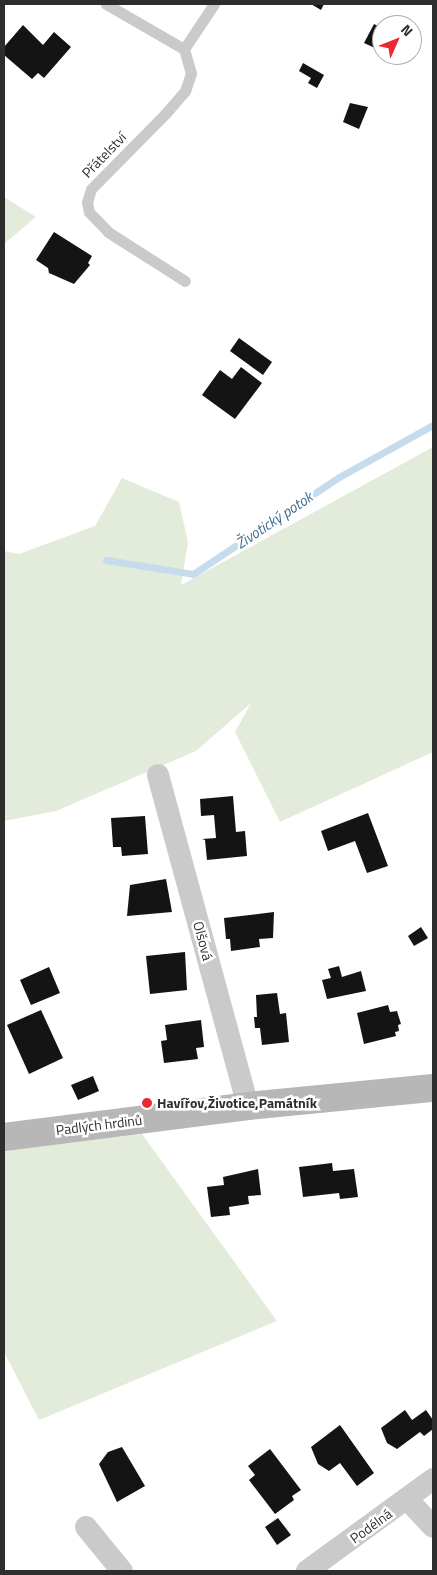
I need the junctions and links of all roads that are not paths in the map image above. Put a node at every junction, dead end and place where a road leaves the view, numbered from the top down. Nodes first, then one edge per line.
1 (106, 4) edge
2 (214, 4) edge
3 (184, 49) junction
4 (186, 281) dead end
5 (158, 775) dead end
6 (433, 1088) edge
7 (248, 1106) junction
8 (4, 1137) edge
9 (433, 1479) edge
10 (407, 1499) junction
11 (86, 1527) dead end
12 (433, 1527) edge
13 (122, 1571) edge
14 (308, 1571) edge

1 - 3 lane
2 - 3 lane
3 - 4 lane, Přátelství
5 - 7 street, Olšová
6 - 7 street, Padlých hrdinů
7 - 8 street, Padlých hrdinů
9 - 10 street, Podélná
10 - 12 street
10 - 14 street, Podélná
11 - 13 street

